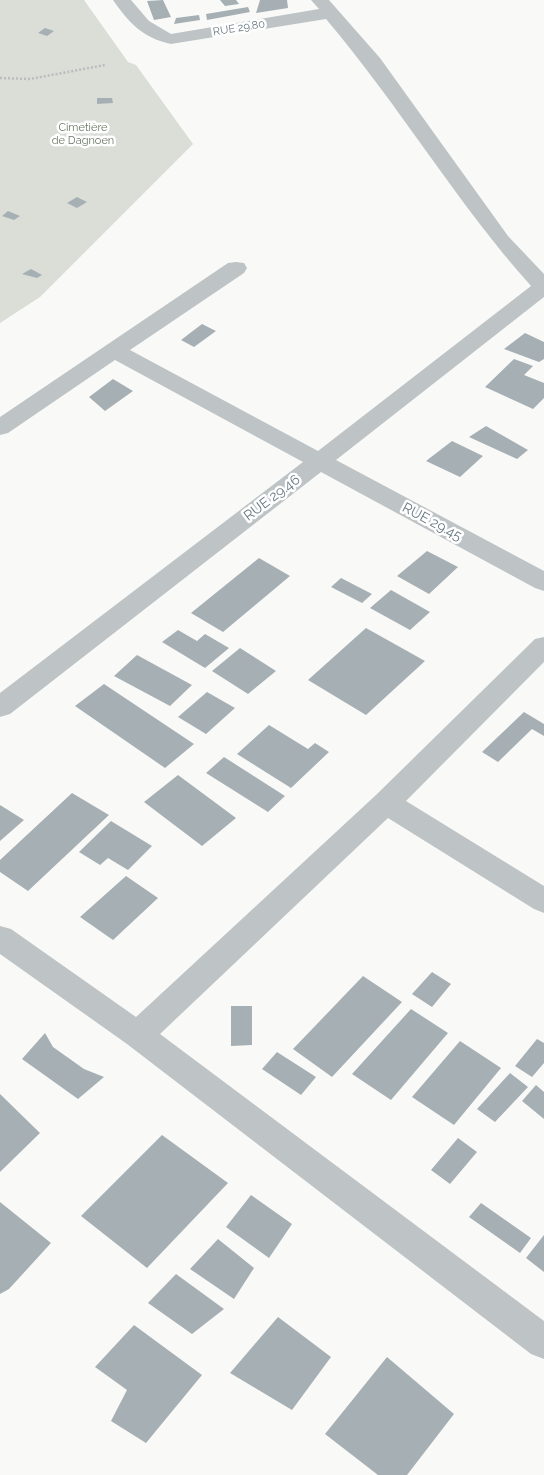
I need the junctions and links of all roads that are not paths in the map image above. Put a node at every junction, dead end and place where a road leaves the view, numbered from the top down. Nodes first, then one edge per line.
1 (122, 0) edge
2 (324, 6) edge
3 (236, 268) dead end
4 (544, 287) edge
5 (114, 351) junction
6 (0, 428) edge
7 (319, 462) junction
8 (544, 582) edge
9 (544, 646) edge
10 (0, 706) edge
11 (386, 803) junction
12 (544, 901) edge
13 (0, 938) edge
14 (138, 1035) junction
15 (544, 1342) edge

1 - 2 street, RUE 29.80
2 - 4 street
3 - 5 street
4 - 7 street, RUE 29.46
5 - 6 street
5 - 7 street, RUE 29.45
7 - 8 street, RUE 29.45
7 - 10 street, RUE 29.46
9 - 11 street
11 - 12 street
11 - 14 street
13 - 14 street
14 - 15 street

